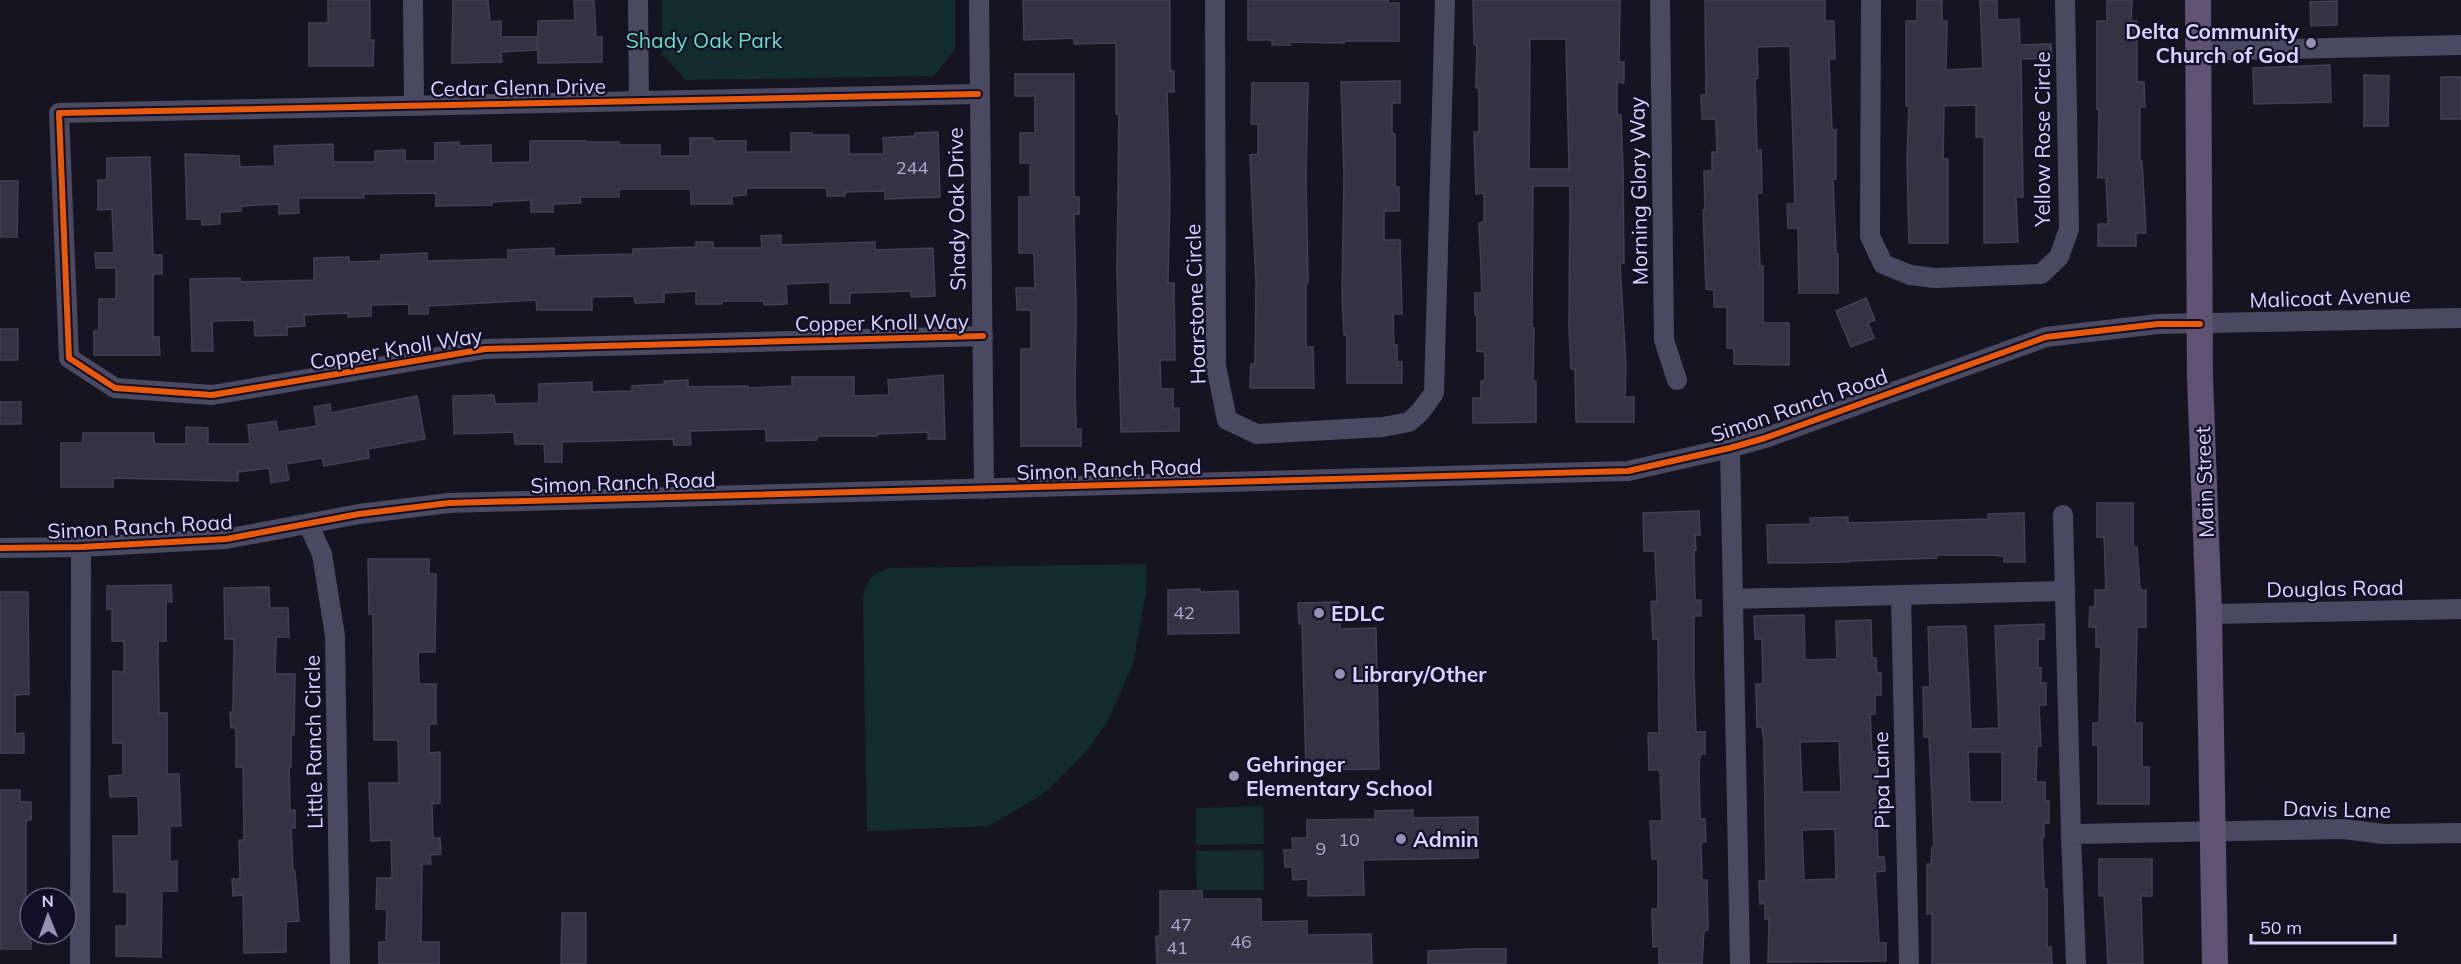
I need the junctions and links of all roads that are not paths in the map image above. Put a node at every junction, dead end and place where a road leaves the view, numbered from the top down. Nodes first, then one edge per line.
1 (413, 0) edge
2 (638, 0) edge
3 (979, 0) edge
4 (1215, 0) edge
5 (1445, 0) edge
6 (1660, 0) edge
7 (1871, 0) edge
8 (2065, 0) edge
9 (2198, 0) edge
10 (2461, 45) edge
11 (2199, 51) junction
12 (978, 94) junction
13 (639, 101) junction
14 (414, 106) junction
15 (59, 113) joint
16 (2461, 318) edge
17 (2200, 324) junction
18 (983, 336) junction
19 (1677, 380) dead end
20 (1730, 448) junction
21 (984, 489) junction
22 (2063, 515) dead end
23 (308, 524) junction
24 (81, 547) junction
25 (0, 549) edge
26 (2065, 591) junction
27 (1901, 595) junction
28 (1733, 599) junction
29 (2461, 609) edge
30 (2209, 614) junction
31 (2212, 832) junction
32 (2461, 833) edge
33 (2071, 834) junction
34 (80, 964) edge
35 (340, 964) edge
36 (1740, 964) edge
37 (1909, 964) edge
38 (2076, 964) edge
39 (2215, 964) edge

1 - 14 street
2 - 13 street
3 - 12 street, Shady Oak Drive
4 - 5 street, Hoarstone Circle
6 - 19 street, Morning Glory Way
7 - 8 street, Yellow Rose Circle
9 - 11 main road, Main Street
10 - 11 street
11 - 17 main road, Main Street
12 - 13 street, Cedar Glenn Drive
12 - 18 street, Shady Oak Drive
13 - 14 street, Cedar Glenn Drive
14 - 15 street, Cedar Glenn Drive
15 - 18 street, Copper Knoll Way
16 - 17 street, Malicoat Avenue
17 - 20 street, Simon Ranch Road
17 - 30 main road, Main Street
18 - 21 street, Shady Oak Drive
20 - 21 street, Simon Ranch Road
20 - 28 street
21 - 23 street, Simon Ranch Road
22 - 26 street
23 - 24 street, Simon Ranch Road
23 - 35 street, Little Ranch Circle
24 - 25 street, Simon Ranch Road
24 - 34 street
26 - 27 street
26 - 33 street
27 - 28 street
27 - 37 street, Pipa Lane
28 - 36 street
29 - 30 street, Douglas Road
30 - 31 main road, Main Street
31 - 32 street, Davis Lane
31 - 33 street, Davis Lane
31 - 39 main road, Main Street
33 - 38 street

